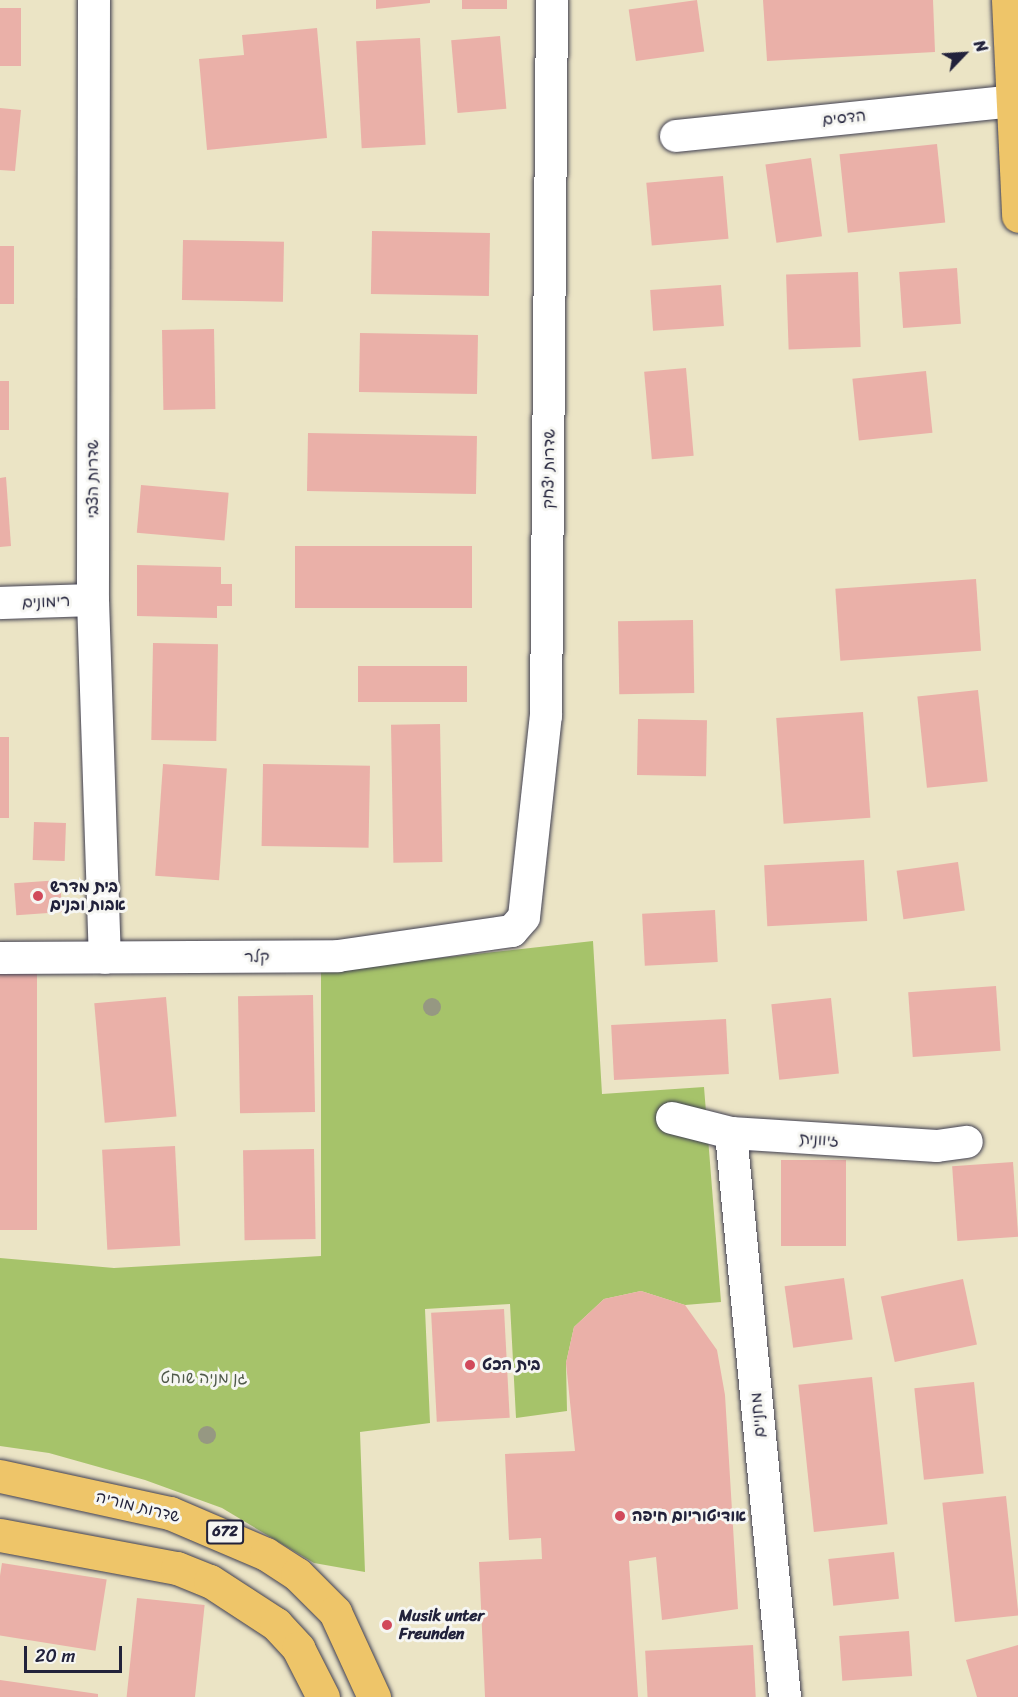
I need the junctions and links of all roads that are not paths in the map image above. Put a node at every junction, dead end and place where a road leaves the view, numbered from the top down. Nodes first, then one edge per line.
1 (94, 0) edge
2 (552, 0) edge
3 (1008, 0) edge
4 (1012, 101) junction
5 (676, 136) dead end
6 (1018, 216) edge
7 (93, 600) junction
8 (0, 603) edge
9 (512, 931) joint
10 (0, 958) edge
11 (105, 958) junction
12 (672, 1118) dead end
13 (731, 1133) junction
14 (968, 1142) dead end
15 (0, 1476) edge
16 (0, 1535) edge
17 (323, 1697) edge
18 (374, 1697) edge
19 (784, 1697) edge

1 - 7 street, שדרות הצבי
2 - 9 street, שדרות יצחק
3 - 4 main road
4 - 5 street, הדסים
4 - 6 main road
7 - 8 street, רימונים
7 - 11 street, שדרות הצבי
9 - 11 street, קלר
10 - 11 street, קלר
12 - 13 street, זיוונית
13 - 14 street, זיוונית
13 - 19 street, מחניים
15 - 18 main road, שדרות מוריה / 672
16 - 17 main road

